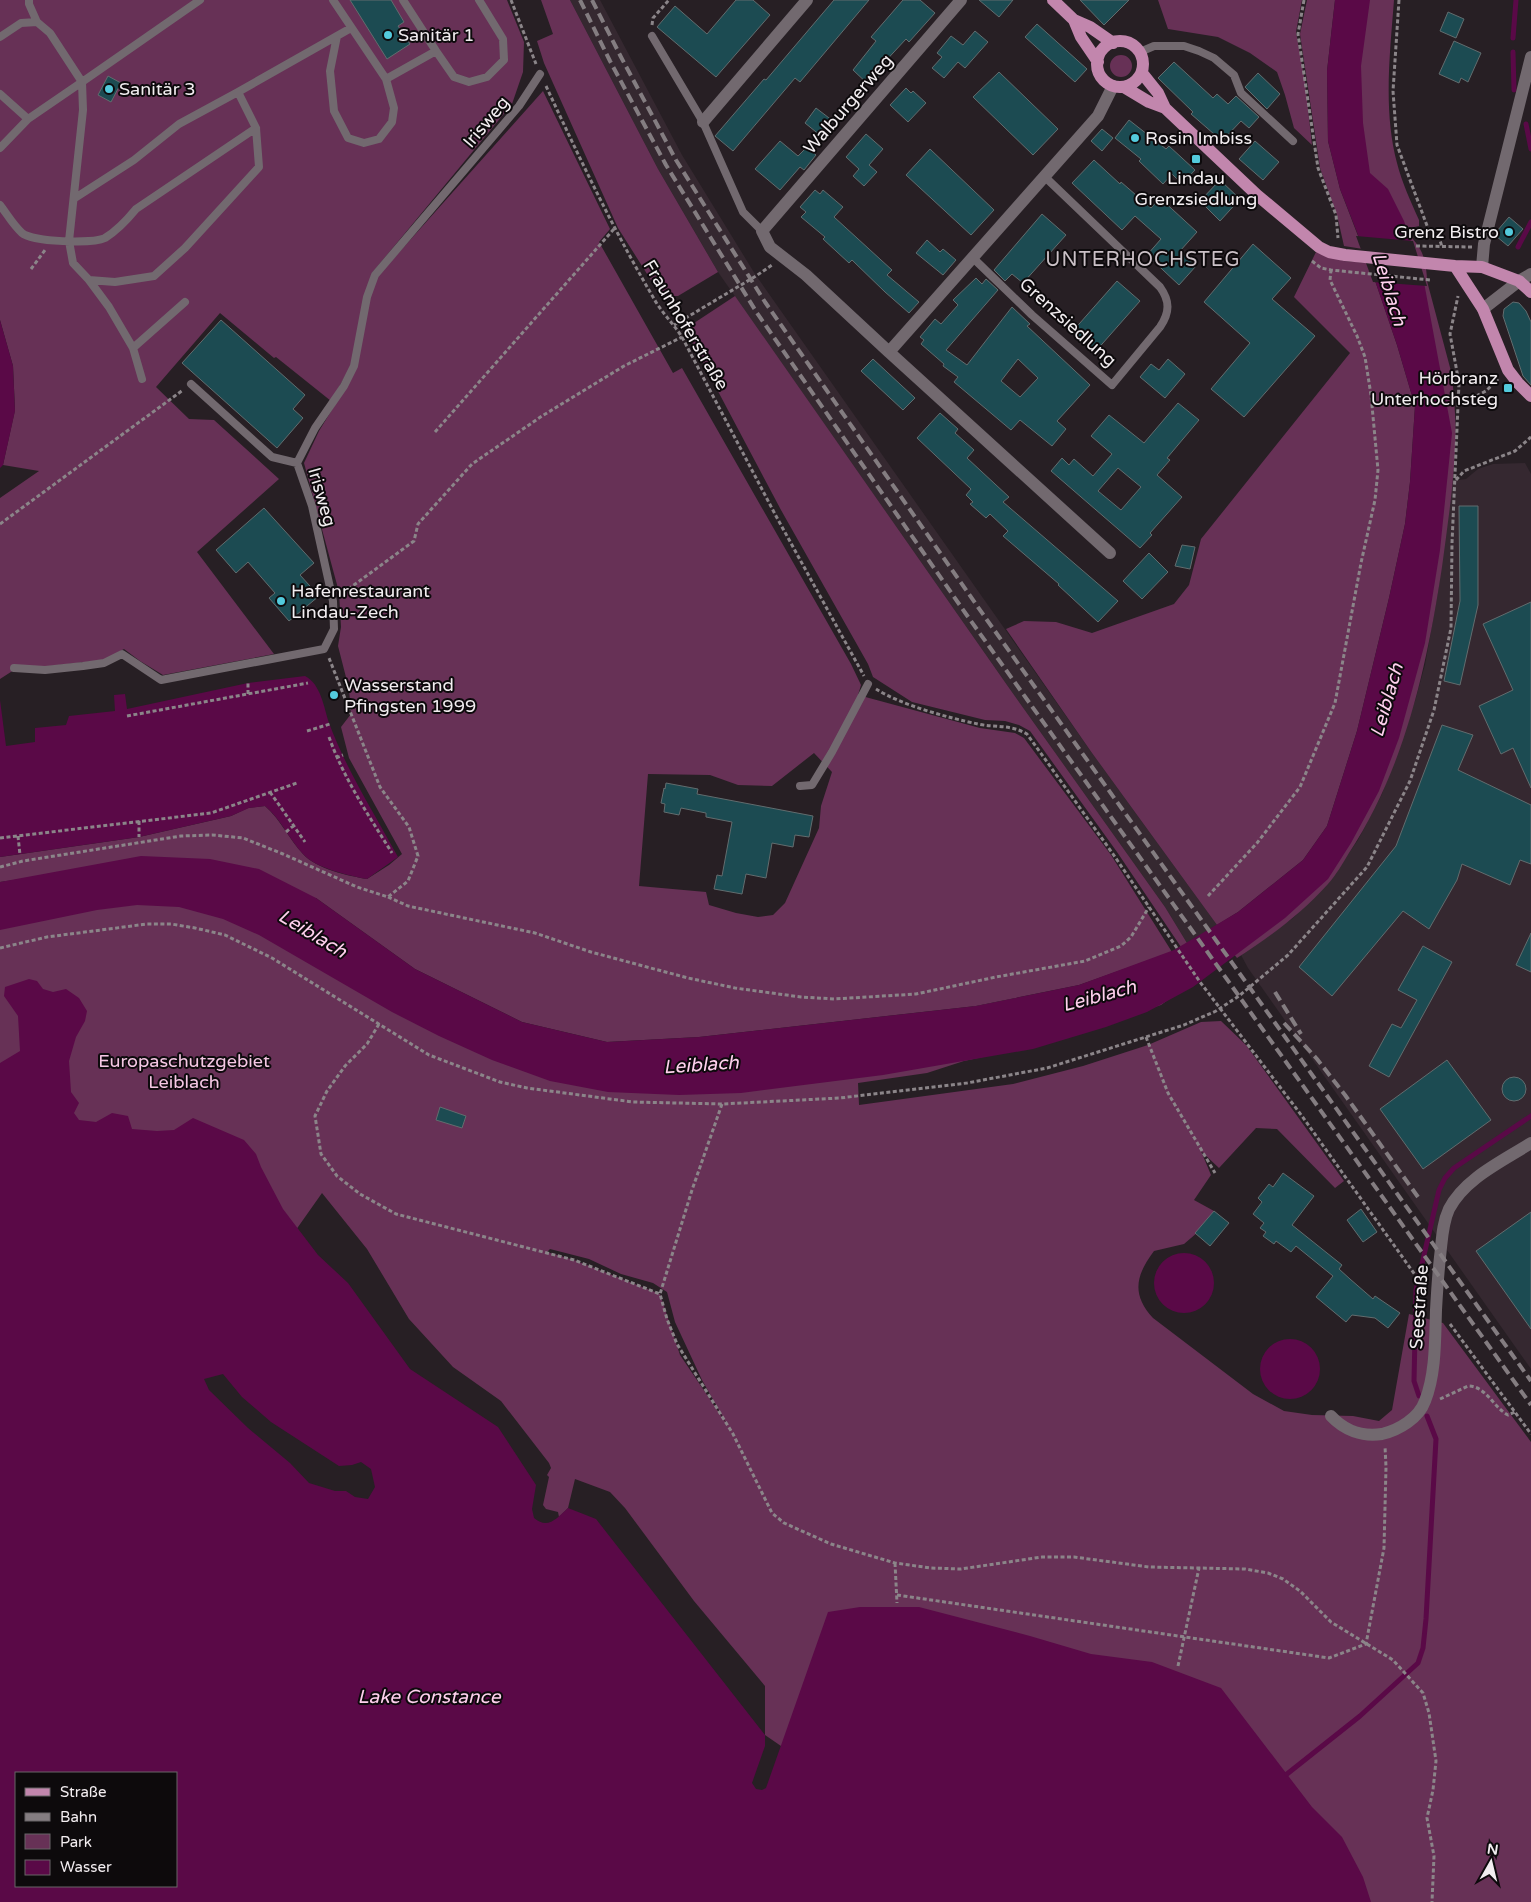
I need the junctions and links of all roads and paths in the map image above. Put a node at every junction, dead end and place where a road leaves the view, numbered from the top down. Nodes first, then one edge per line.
1 (29, 0) edge
2 (200, 0) edge
3 (333, 0) edge
4 (403, 0) edge
5 (479, 0) edge
6 (511, 0) edge
7 (669, 0) edge
8 (807, 0) edge
9 (961, 0) edge
10 (1053, 0) edge
11 (1304, 0) edge
12 (1399, 0) edge
13 (1074, 20) junction
14 (37, 22) junction
15 (351, 28) junction
16 (1, 35) edge
17 (337, 36) junction
18 (652, 36) joint
19 (1113, 43) junction
20 (436, 51) junction
21 (1140, 52) junction
22 (1531, 57) edge
23 (1098, 62) junction
24 (1142, 73) junction
25 (540, 74) junction
26 (386, 79) junction
27 (82, 82) junction
28 (1118, 86) junction
29 (238, 92) junction
30 (0, 94) edge
31 (1166, 108) junction
32 (28, 119) junction
33 (703, 122) junction
34 (256, 128) junction
35 (1293, 140) dead end
36 (0, 148) edge
37 (1044, 176) junction
38 (75, 198) junction
39 (0, 205) edge
40 (614, 229) junction
41 (762, 231) junction
42 (1338, 238) dead end
43 (70, 240) junction
44 (51, 242) junction
45 (1431, 247) dead end
46 (1442, 247) junction
47 (1473, 247) dead end
48 (781, 257) junction
49 (972, 257) junction
50 (1455, 266) junction
51 (1482, 267) junction
52 (31, 269) dead end
53 (1331, 270) dead end
54 (1344, 272) dead end
55 (1531, 274) edge
56 (1464, 278) junction
57 (90, 280) junction
58 (1440, 281) dead end
59 (1519, 281) junction
60 (1531, 292) edge
61 (185, 302) dead end
62 (1483, 309) junction
63 (674, 325) junction
64 (682, 337) junction
65 (133, 348) junction
66 (889, 352) junction
67 (1508, 370) junction
68 (142, 379) dead end
69 (191, 384) joint
70 (1531, 396) edge
71 (1459, 404) junction
72 (434, 432) dead end
73 (1531, 437) edge
74 (297, 463) junction
75 (1456, 481) junction
76 (0, 524) edge
77 (1110, 553) dead end
78 (333, 601) junction
79 (324, 649) junction
80 (14, 668) dead end
81 (248, 683) dead end
82 (308, 683) dead end
83 (868, 684) junction
84 (248, 694) junction
85 (127, 716) dead end
86 (330, 724) dead end
87 (307, 731) dead end
88 (329, 737) dead end
89 (343, 755) dead end
90 (336, 758) junction
91 (297, 783) dead end
92 (800, 786) dead end
93 (270, 792) junction
94 (139, 821) junction
95 (294, 826) junction
96 (286, 832) dead end
97 (18, 836) junction
98 (139, 837) dead end
99 (0, 838) edge
100 (305, 842) dead end
101 (392, 853) dead end
102 (20, 855) dead end
103 (0, 866) edge
104 (1208, 896) dead end
105 (388, 897) junction
106 (1148, 908) junction
107 (0, 948) edge
108 (1220, 1009) junction
109 (379, 1024) junction
110 (1146, 1037) junction
111 (722, 1104) junction
112 (1531, 1143) edge
113 (1215, 1173) dead end
114 (1409, 1267) dead end
115 (660, 1294) junction
116 (1444, 1316) dead end
117 (1425, 1401) junction
118 (1515, 1412) junction
119 (1331, 1416) dead end
120 (1383, 1433) junction
121 (1531, 1434) edge
122 (895, 1563) junction
123 (1199, 1568) junction
124 (897, 1595) junction
125 (897, 1603) dead end
126 (1184, 1637) junction
127 (1366, 1644) junction
128 (1178, 1666) dead end
129 (1432, 1902) edge

1 - 14 lane
2 - 27 lane
3 - 15 lane
4 - 20 lane
5 - 20 lane
6 - 25 path, Fraunhoferstraße
7 - 18 path
8 - 33 street
9 - 41 street, Walburgerweg
10 - 13 main road
11 - 42 path
12 - 46 path
13 - 19 main road
13 - 23 main road
14 - 16 lane
14 - 27 lane
15 - 17 lane
15 - 26 lane
17 - 26 lane
17 - 29 lane
18 - 33 lane
19 - 21 main road
19 - 23 main road
20 - 26 lane
21 - 24 main road
21 - 35 lane
22 - 51 street
23 - 28 main road
24 - 28 main road
24 - 31 main road
25 - 40 path, Fraunhoferstraße
25 - 74 lane, Irisweg
27 - 32 lane
27 - 38 lane
28 - 31 main road
28 - 37 street
29 - 34 lane
29 - 38 lane
30 - 32 lane
31 - 50 main road
32 - 36 lane
33 - 41 lane
34 - 43 lane
34 - 57 lane
37 - 49 street
37 - 49 lane, Grenzsiedlung
38 - 43 lane
39 - 44 lane
40 - 63 path, Fraunhoferstraße
40 - 72 path
41 - 48 street
43 - 44 lane
43 - 57 lane
44 - 52 path
45 - 46 path
46 - 47 path
48 - 63 path
48 - 66 street
49 - 66 street
50 - 51 main road
50 - 56 main road
51 - 59 main road
53 - 104 path
54 - 58 path
55 - 59 street
56 - 62 main road
56 - 71 path
57 - 65 lane
59 - 60 main road
59 - 62 street
61 - 65 lane
62 - 67 main road
63 - 64 path, Fraunhoferstraße
64 - 78 path
64 - 83 path, Fraunhoferstraße
65 - 68 lane
66 - 77 street
67 - 70 main road
67 - 71 path
69 - 74 lane
69 - 76 path
71 - 75 path
73 - 75 path
74 - 78 lane, Irisweg
75 - 108 path
78 - 79 lane, Irisweg
79 - 80 lane
79 - 105 path
81 - 84 path
82 - 84 path
83 - 92 lane
83 - 106 path
84 - 85 path
86 - 87 path
88 - 90 path
89 - 90 path
90 - 101 path
91 - 93 path
93 - 94 path
93 - 95 path
94 - 97 path
94 - 98 path
95 - 96 path
95 - 100 path
97 - 99 path
97 - 102 path
103 - 105 path
105 - 106 path
106 - 108 path
107 - 109 path
108 - 110 path
108 - 114 path
109 - 111 path
109 - 115 path
110 - 111 path
110 - 113 path
111 - 115 path
112 - 117 street, Seestraße
115 - 122 path
116 - 118 path
117 - 118 path
117 - 120 street, Seestraße
118 - 121 path
119 - 120 street, Seestraße
120 - 127 path
122 - 123 path
122 - 124 path
123 - 126 path
123 - 127 path
124 - 125 path
124 - 126 path
126 - 127 path
126 - 128 path
127 - 129 path

